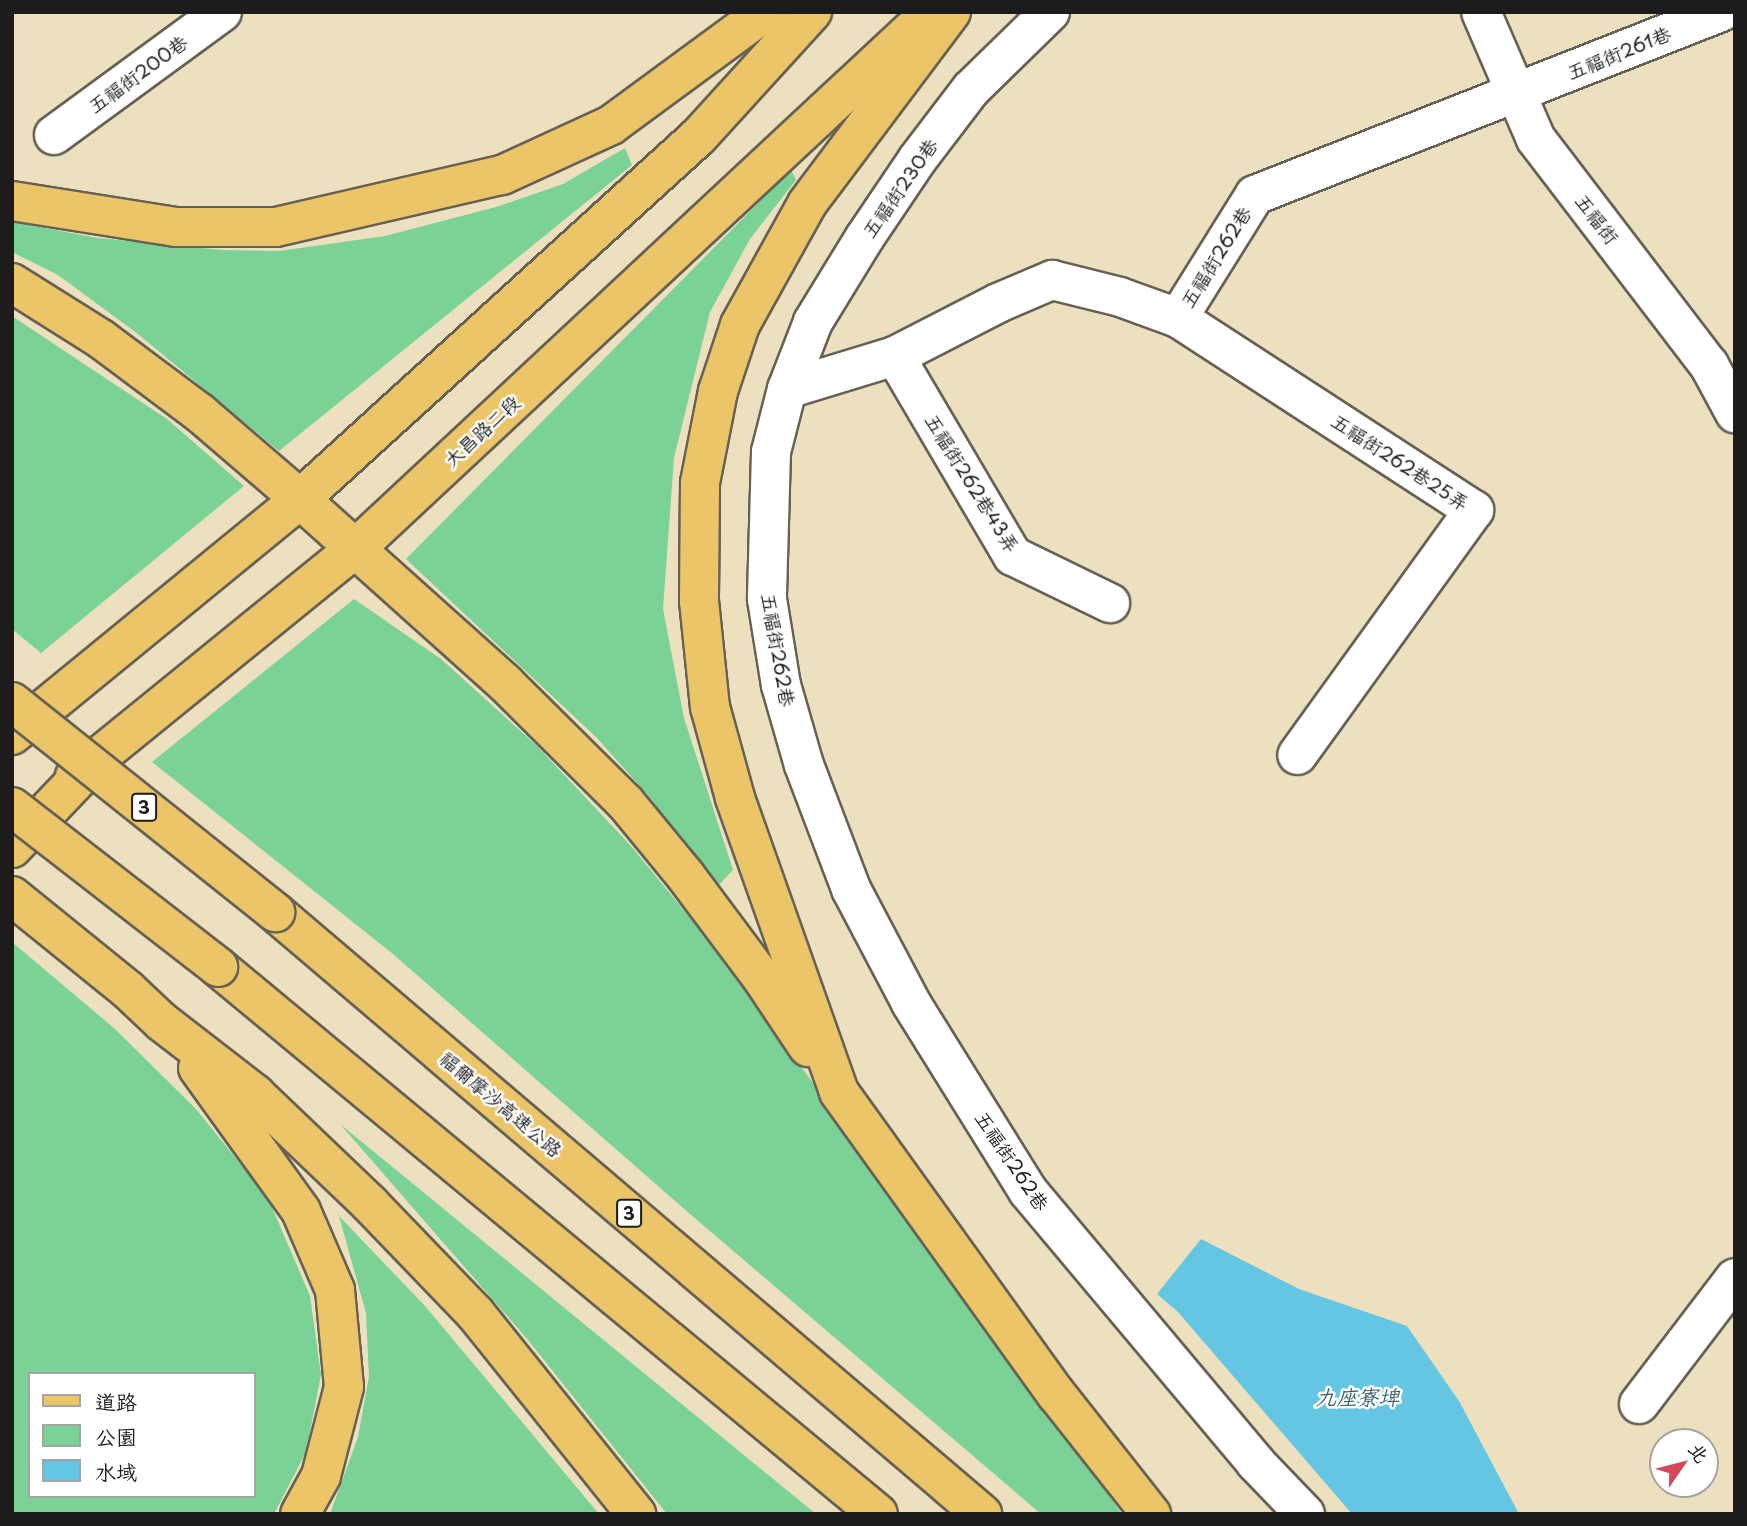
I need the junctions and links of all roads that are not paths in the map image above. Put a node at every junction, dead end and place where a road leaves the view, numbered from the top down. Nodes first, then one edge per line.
1 (222, 12) edge
2 (765, 12) edge
3 (812, 12) edge
4 (931, 12) edge
5 (951, 12) edge
6 (1050, 12) edge
7 (1481, 12) edge
8 (1721, 12) edge
9 (1517, 94) junction
10 (54, 135) dead end
11 (12, 201) edge
12 (12, 283) edge
13 (1178, 318) junction
14 (895, 356) junction
15 (787, 389) junction
16 (1735, 412) edge
17 (300, 499) junction
18 (356, 548) junction
19 (1110, 603) dead end
20 (12, 702) edge
21 (12, 735) edge
22 (101, 755) junction
23 (1297, 755) dead end
24 (12, 807) edge
25 (12, 824) edge
26 (12, 848) edge
27 (12, 896) edge
28 (162, 1022) junction
29 (839, 1092) junction
30 (1735, 1278) edge
31 (1639, 1404) dead end
32 (300, 1514) edge
33 (636, 1514) edge
34 (878, 1514) edge
35 (982, 1514) edge
36 (1151, 1514) edge
37 (1305, 1514) edge

1 - 10 lane, 五福街200巷
2 - 11 main road
3 - 17 main road
4 - 18 main road, 大昌路二段
5 - 29 main road
6 - 15 lane, 五福街230巷
7 - 9 lane, 五福街
8 - 9 lane, 五福街261巷
9 - 13 lane, 五福街262巷
9 - 16 lane, 五福街
12 - 17 main road
13 - 14 lane, 五福街262巷
13 - 23 lane, 五福街262巷25弄
14 - 15 lane, 五福街262巷
14 - 19 lane, 五福街262巷43弄
15 - 37 lane, 五福街262巷
17 - 18 main road
17 - 21 main road
18 - 22 main road, 大昌路二段
18 - 29 main road
20 - 35 main road, 福爾摩沙高速公路 / 3, bridge
22 - 25 main road, 大昌路二段
22 - 26 main road
24 - 34 main road, bridge
27 - 28 main road
28 - 32 main road
28 - 33 main road
29 - 36 main road
30 - 31 lane

